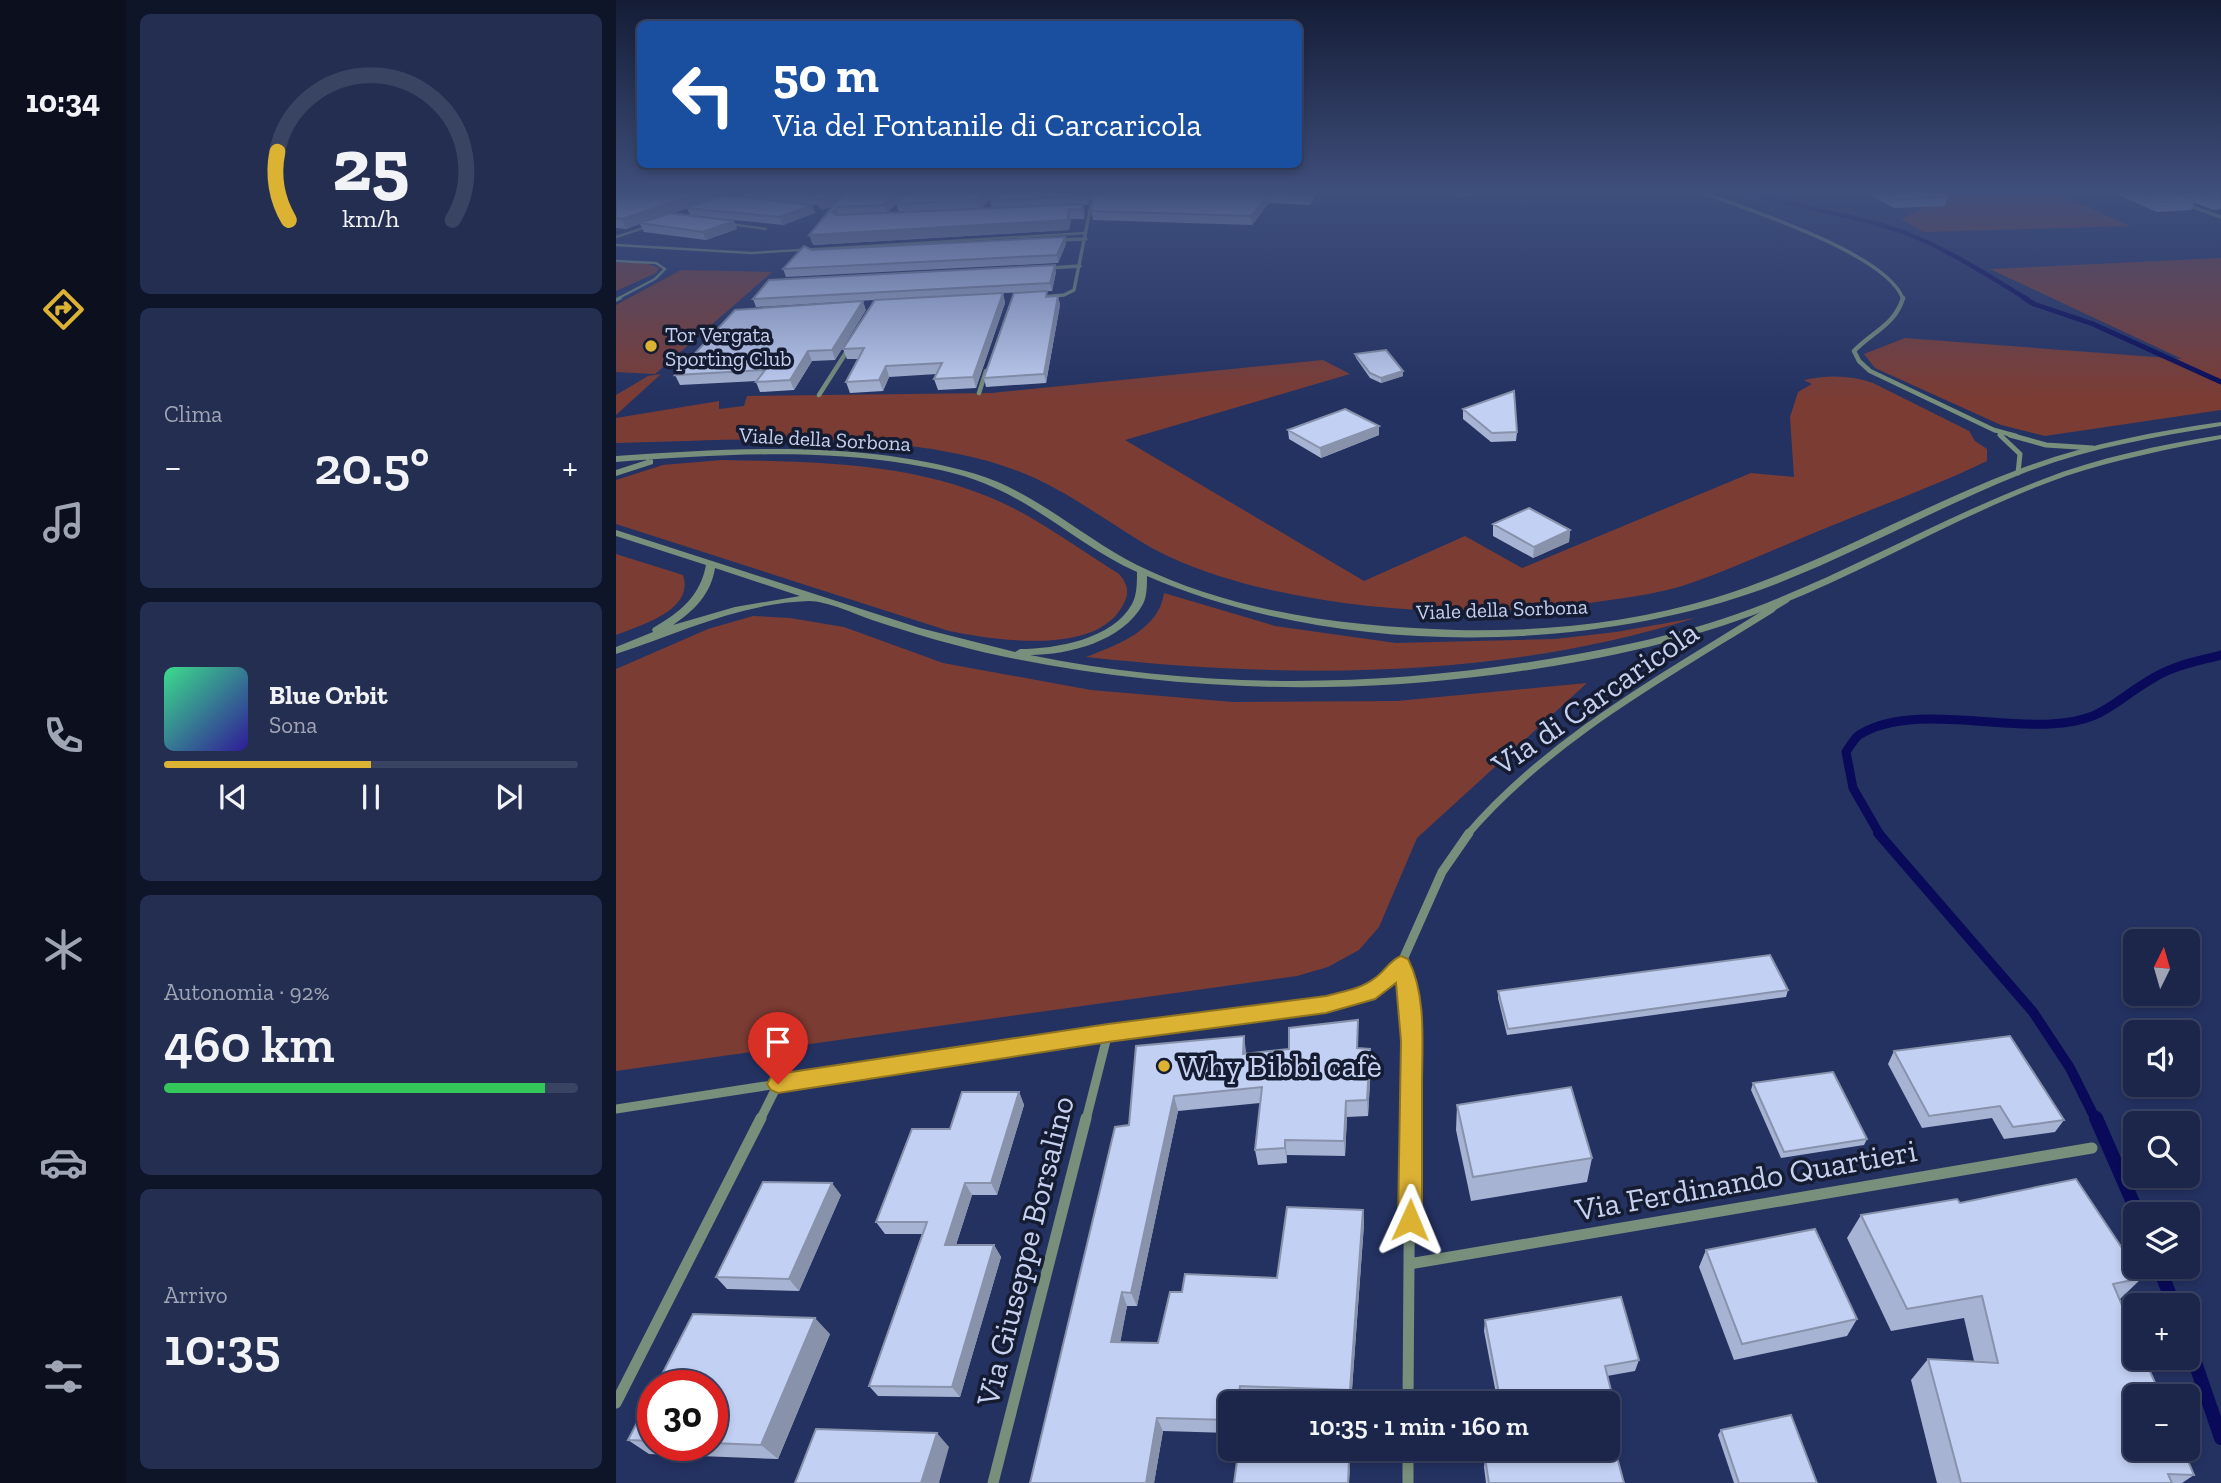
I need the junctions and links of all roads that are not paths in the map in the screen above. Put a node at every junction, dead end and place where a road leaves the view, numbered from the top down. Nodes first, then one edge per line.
1 (1081, 260) edge
2 (1863, 260) edge
3 (616, 261) edge
4 (1080, 266) junction
5 (1038, 268) edge
6 (1034, 297) edge
7 (616, 300) edge
8 (854, 339) edge
9 (987, 369) edge
10 (979, 393) dead end
11 (819, 395) dead end
12 (2221, 424) edge
13 (1994, 430) junction
14 (2221, 437) edge
15 (2098, 449) junction
16 (674, 455) junction
17 (616, 459) edge
18 (616, 473) edge
19 (2018, 473) junction
20 (616, 533) edge
21 (711, 563) junction
22 (1142, 571) junction
23 (1797, 594) junction
24 (815, 598) junction
25 (629, 645) junction
26 (985, 649) junction
27 (616, 651) edge
28 (1401, 964) junction
29 (1108, 1033) junction
30 (778, 1084) junction
31 (616, 1109) edge
32 (2092, 1148) dead end
33 (1409, 1264) junction
34 (1408, 1391) edge
35 (616, 1403) edge
36 (1408, 1461) edge
37 (993, 1483) edge
38 (1408, 1483) edge

1 - 4 street
2 - 13 street
3 - 7 lane
4 - 5 street
4 - 6 street
8 - 11 street
9 - 10 street
12 - 15 street, Viale della Sorbona
13 - 15 street
13 - 19 street
14 - 23 street, Viale della Sorbona
15 - 19 street, Viale della Sorbona
16 - 17 street, Viale della Sorbona
16 - 18 street
16 - 22 street, Viale della Sorbona
19 - 22 street, Viale della Sorbona
20 - 21 street, Viale della Sorbona
21 - 24 street, Viale della Sorbona
21 - 25 street
22 - 26 street
23 - 26 street, Viale della Sorbona
23 - 28 street, Via di Carcaricola
24 - 25 street
24 - 26 street, Viale della Sorbona
25 - 27 street
28 - 29 street
28 - 33 street
29 - 30 street
29 - 37 street, Via Giuseppe Borsalino
30 - 31 street
30 - 35 street
32 - 33 street, Via Ferdinando Quartieri
33 - 34 street
36 - 38 street

